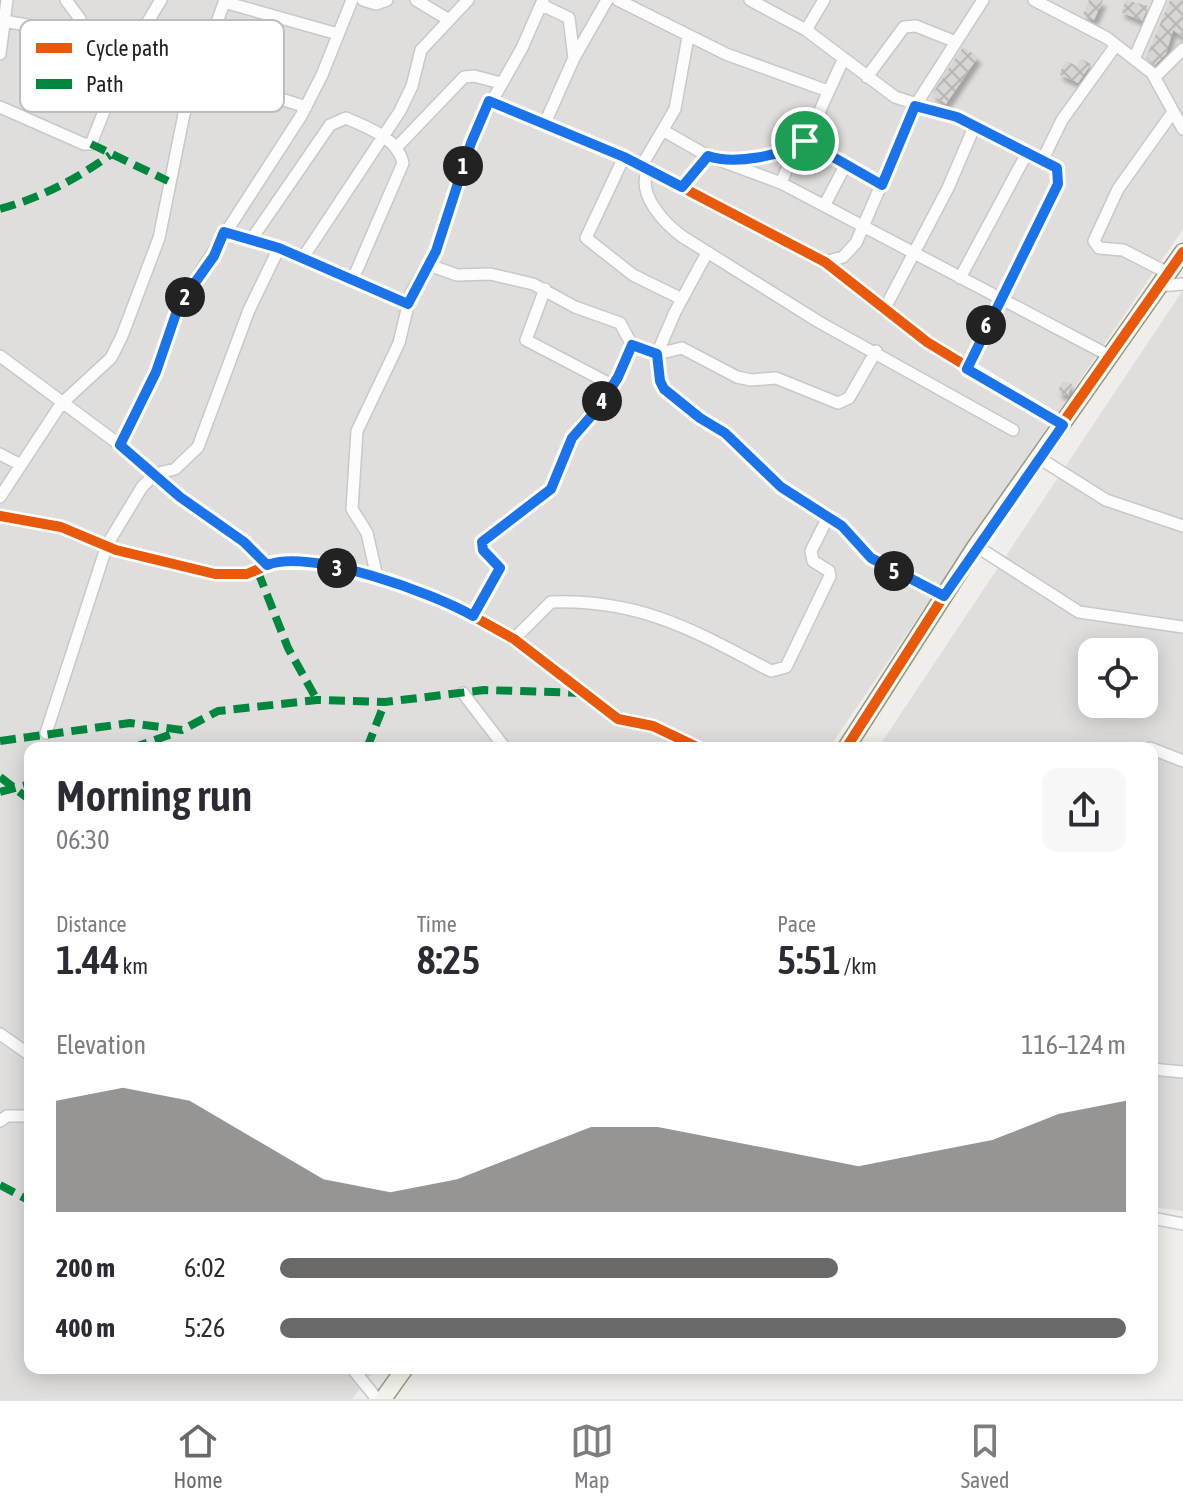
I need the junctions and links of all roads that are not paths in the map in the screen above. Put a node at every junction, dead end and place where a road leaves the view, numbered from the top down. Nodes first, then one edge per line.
1 (7, 0) edge
2 (66, 0) edge
3 (161, 0) edge
4 (352, 0) edge
5 (363, 0) edge
6 (387, 0) edge
7 (416, 0) edge
8 (468, 0) edge
9 (607, 0) edge
10 (618, 0) edge
11 (824, 0) edge
12 (983, 0) edge
13 (1034, 0) edge
14 (1160, 0) edge
15 (224, 1) edge
16 (757, 1) edge
17 (543, 2) edge
18 (80, 20) edge
19 (149, 20) edge
20 (217, 20) edge
21 (449, 20) junction
22 (4, 21) junction
23 (20, 24) edge
24 (806, 30) junction
25 (338, 34) junction
26 (688, 37) junction
27 (956, 42) junction
28 (1116, 45) junction
29 (1183, 49) edge
30 (0, 54) edge
31 (574, 58) junction
32 (1134, 59) junction
33 (843, 60) junction
34 (867, 77) junction
35 (1155, 77) junction
36 (501, 83) junction
37 (828, 91) junction
38 (284, 100) edge
39 (489, 101) junction
40 (915, 106) junction
41 (0, 107) edge
42 (306, 107) junction
43 (104, 112) edge
44 (187, 112) edge
45 (1173, 112) junction
46 (545, 123) junction
47 (975, 125) junction
48 (1183, 129) edge
49 (664, 131) junction
50 (383, 136) junction
51 (800, 144) junction
52 (396, 148) junction
53 (1027, 153) junction
54 (708, 156) junction
55 (624, 157) junction
56 (720, 160) junction
57 (1042, 161) junction
58 (845, 166) junction
59 (644, 169) junction
60 (781, 183) junction
61 (882, 185) junction
62 (682, 187) junction
63 (824, 206) junction
64 (863, 227) junction
65 (224, 232) junction
66 (251, 240) junction
67 (279, 248) junction
68 (1183, 252) edge
69 (707, 253) junction
70 (912, 253) junction
71 (302, 259) junction
72 (825, 262) junction
73 (429, 265) junction
74 (960, 278) junction
75 (353, 279) junction
76 (1164, 279) junction
77 (1183, 284) edge
78 (545, 289) junction
79 (1001, 298) junction
80 (682, 299) junction
81 (408, 304) junction
82 (884, 310) junction
83 (632, 345) junction
84 (876, 351) junction
85 (657, 354) junction
86 (0, 356) edge
87 (1110, 356) junction
88 (967, 369) junction
89 (612, 385) junction
90 (61, 404) junction
91 (1063, 425) junction
92 (1013, 430) dead end
93 (120, 445) junction
94 (0, 454) edge
95 (1039, 458) junction
96 (21, 465) junction
97 (155, 474) junction
98 (0, 497) edge
99 (0, 516) edge
100 (828, 517) junction
101 (1183, 526) edge
102 (107, 545) junction
103 (976, 546) junction
104 (267, 565) junction
105 (377, 577) junction
106 (944, 596) junction
107 (473, 616) junction
108 (1183, 627) edge
109 (514, 639) junction
110 (463, 693) dead end
111 (46, 733) dead end
112 (500, 742) edge
113 (686, 742) edge
114 (850, 742) edge
115 (1158, 751) edge
116 (1183, 761) edge
117 (0, 1034) edge
118 (24, 1051) edge
119 (1158, 1070) edge
120 (1183, 1072) edge
121 (24, 1116) edge
122 (0, 1121) edge
123 (1158, 1219) edge
124 (1183, 1224) edge
125 (357, 1374) edge
126 (400, 1374) edge
127 (380, 1399) edge

1 - 22 street
2 - 18 street
3 - 19 street
4 - 25 street
5 - 6 street
7 - 21 street
8 - 21 street
9 - 31 street
10 - 26 street
11 - 24 street
12 - 27 street
13 - 28 street
14 - 32 street
15 - 20 street
15 - 25 street
16 - 24 street
17 - 31 street
17 - 36 street
21 - 50 street
22 - 23 street
22 - 30 street
24 - 33 street
25 - 42 street
26 - 37 street
26 - 49 street
27 - 34 street
27 - 40 street
28 - 32 street
28 - 57 street
29 - 35 street
31 - 46 street
32 - 35 street
33 - 34 street
33 - 37 street
34 - 40 street
35 - 45 street
36 - 39 street
36 - 52 street
37 - 51 street
38 - 42 street
39 - 46 street
39 - 73 street
40 - 47 street
40 - 61 street
41 - 43 street
42 - 65 street
44 - 90 street
45 - 48 street
45 - 76 street
46 - 55 street
47 - 53 street
47 - 70 street
49 - 54 street
49 - 59 street
50 - 52 street
50 - 66 street
50 - 71 street
51 - 56 street
51 - 58 street
51 - 60 street
52 - 75 street
53 - 57 street
53 - 74 street
54 - 56 street
54 - 62 street
55 - 59 street
55 - 80 street
56 - 60 street
57 - 79 street
58 - 61 street
58 - 63 street
59 - 62 street
59 - 69 street
60 - 63 street
61 - 64 street
62 - 72 street
63 - 64 street
64 - 70 street
64 - 72 street
65 - 66 street
65 - 93 street
66 - 67 street
67 - 71 street
67 - 97 street
68 - 76 street
69 - 80 street
69 - 84 street
70 - 74 street
70 - 82 street
71 - 75 street
72 - 82 street
73 - 78 street
73 - 81 street
74 - 79 street
75 - 81 street
76 - 77 street
76 - 87 street
78 - 83 street
78 - 89 street
79 - 87 street
79 - 88 street
80 - 85 street
81 - 105 street
82 - 88 street
83 - 85 street
83 - 89 street
84 - 85 street
84 - 92 street
85 - 100 street
86 - 90 street
87 - 91 street
88 - 91 street
89 - 107 street
90 - 93 street
90 - 96 street
91 - 95 street
93 - 97 street
94 - 96 street
95 - 101 street
95 - 103 street
96 - 98 street
97 - 102 street
97 - 104 street
99 - 102 street
100 - 106 street
100 - 109 street
102 - 104 street
102 - 111 street
103 - 106 street
103 - 108 street
104 - 105 street
105 - 107 street
106 - 114 street
107 - 109 street
109 - 113 street
110 - 112 street
115 - 116 street
117 - 118 street
119 - 120 street
121 - 122 street
123 - 124 street
125 - 127 street
126 - 127 street

